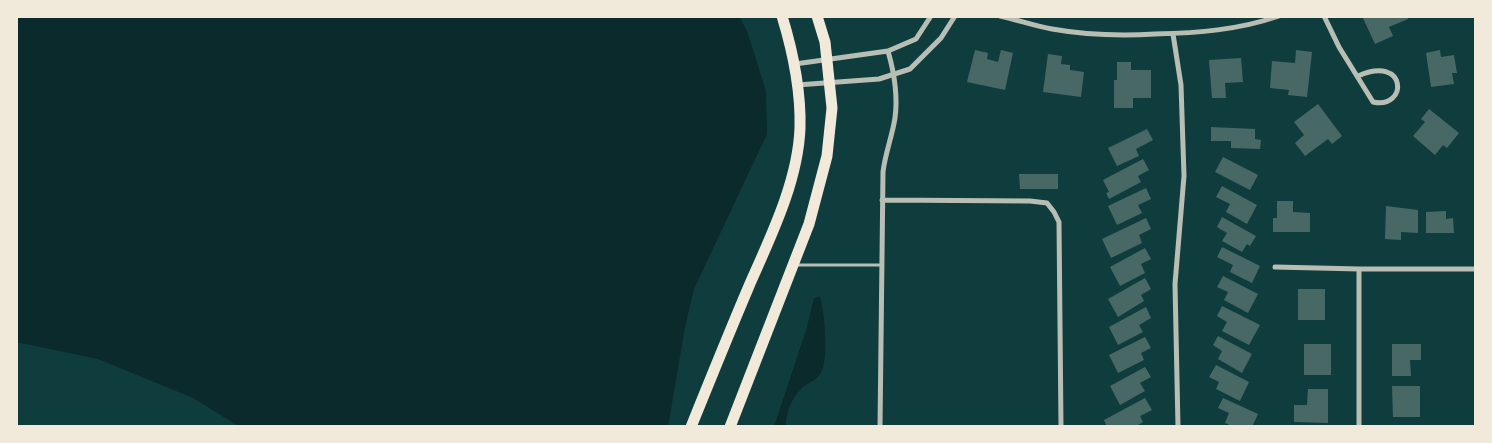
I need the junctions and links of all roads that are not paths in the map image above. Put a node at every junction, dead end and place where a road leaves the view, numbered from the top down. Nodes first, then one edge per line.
1 (782, 16) edge
2 (817, 16) edge
3 (931, 16) edge
4 (955, 16) edge
5 (1000, 16) edge
6 (1279, 16) edge
7 (1324, 16) edge
8 (1173, 34) junction
9 (888, 51) junction
10 (827, 60) junction
11 (795, 64) junction
12 (894, 74) junction
13 (1358, 76) junction
14 (830, 83) junction
15 (798, 85) junction
16 (882, 200) junction
17 (793, 265) junction
18 (882, 265) junction
19 (1276, 267) dead end
20 (1476, 269) edge
21 (1359, 270) junction
22 (691, 427) edge
23 (730, 427) edge
24 (880, 427) edge
25 (1061, 427) edge
26 (1178, 427) edge
27 (1359, 427) edge

1 - 11 main road
2 - 10 main road
3 - 9 street
4 - 12 street
5 - 8 street
6 - 8 street
7 - 13 street
8 - 26 street
9 - 10 street
9 - 12 street
10 - 11 street
10 - 14 main road
11 - 15 main road
12 - 14 street
12 - 16 street
13 - 13 street
14 - 15 street
14 - 17 main road
15 - 22 main road
16 - 18 street
16 - 25 street
17 - 18 lane
17 - 23 main road
18 - 24 street
19 - 21 street
20 - 21 street
21 - 27 street

